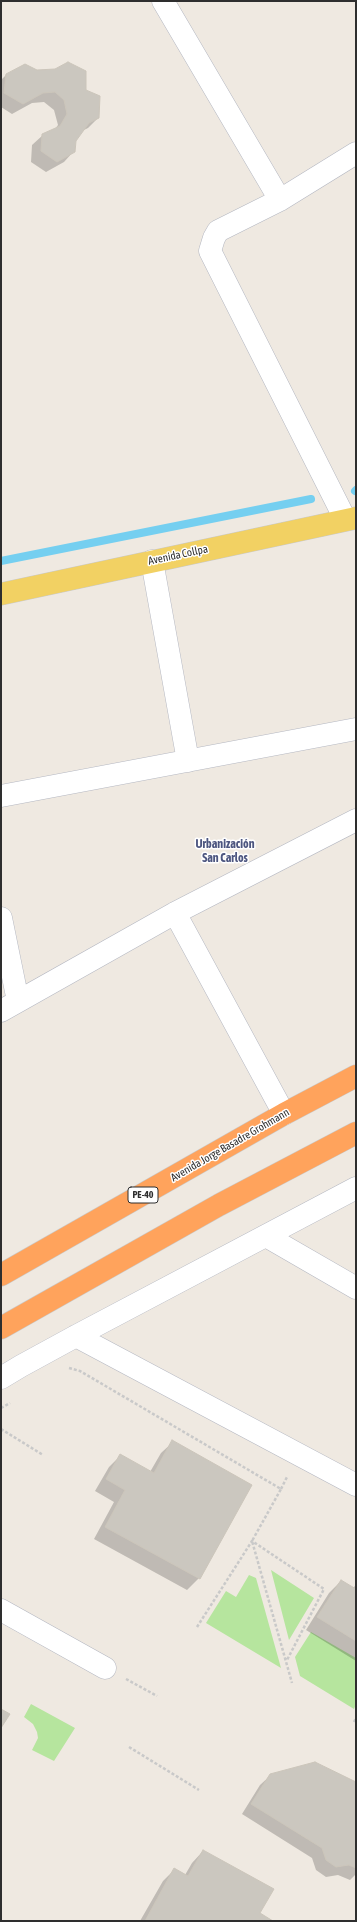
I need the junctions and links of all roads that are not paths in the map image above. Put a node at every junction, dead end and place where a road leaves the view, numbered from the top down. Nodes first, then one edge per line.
1 (162, 1) edge
2 (356, 153) edge
3 (280, 200) junction
4 (351, 519) edge
5 (152, 561) junction
6 (1, 594) edge
7 (356, 729) edge
8 (188, 761) junction
9 (1, 796) edge
10 (356, 820) edge
11 (175, 913) junction
12 (1, 918) edge
13 (10, 1006) edge
14 (356, 1076) edge
15 (284, 1114) junction
16 (356, 1134) edge
17 (356, 1188) edge
18 (266, 1236) junction
19 (1, 1275) edge
20 (356, 1288) edge
21 (1, 1328) edge
22 (76, 1336) junction
23 (1, 1378) edge
24 (356, 1485) edge
25 (1, 1610) edge
26 (105, 1668) road end

1 - 3 street
2 - 3 street
3 - 4 street
4 - 5 main road, Avenida Collpa
5 - 6 main road, Avenida Collpa
5 - 8 street
7 - 8 street
8 - 9 street
10 - 11 street
11 - 13 street
11 - 15 street
12 - 13 street
14 - 15 highway, Avenida Jorge Basadre Grohmann / PE-40
15 - 19 highway, Avenida Jorge Basadre Grohmann / PE-40
16 - 21 highway
17 - 18 street
18 - 20 street
18 - 22 street
22 - 23 street
22 - 24 street
25 - 26 street

